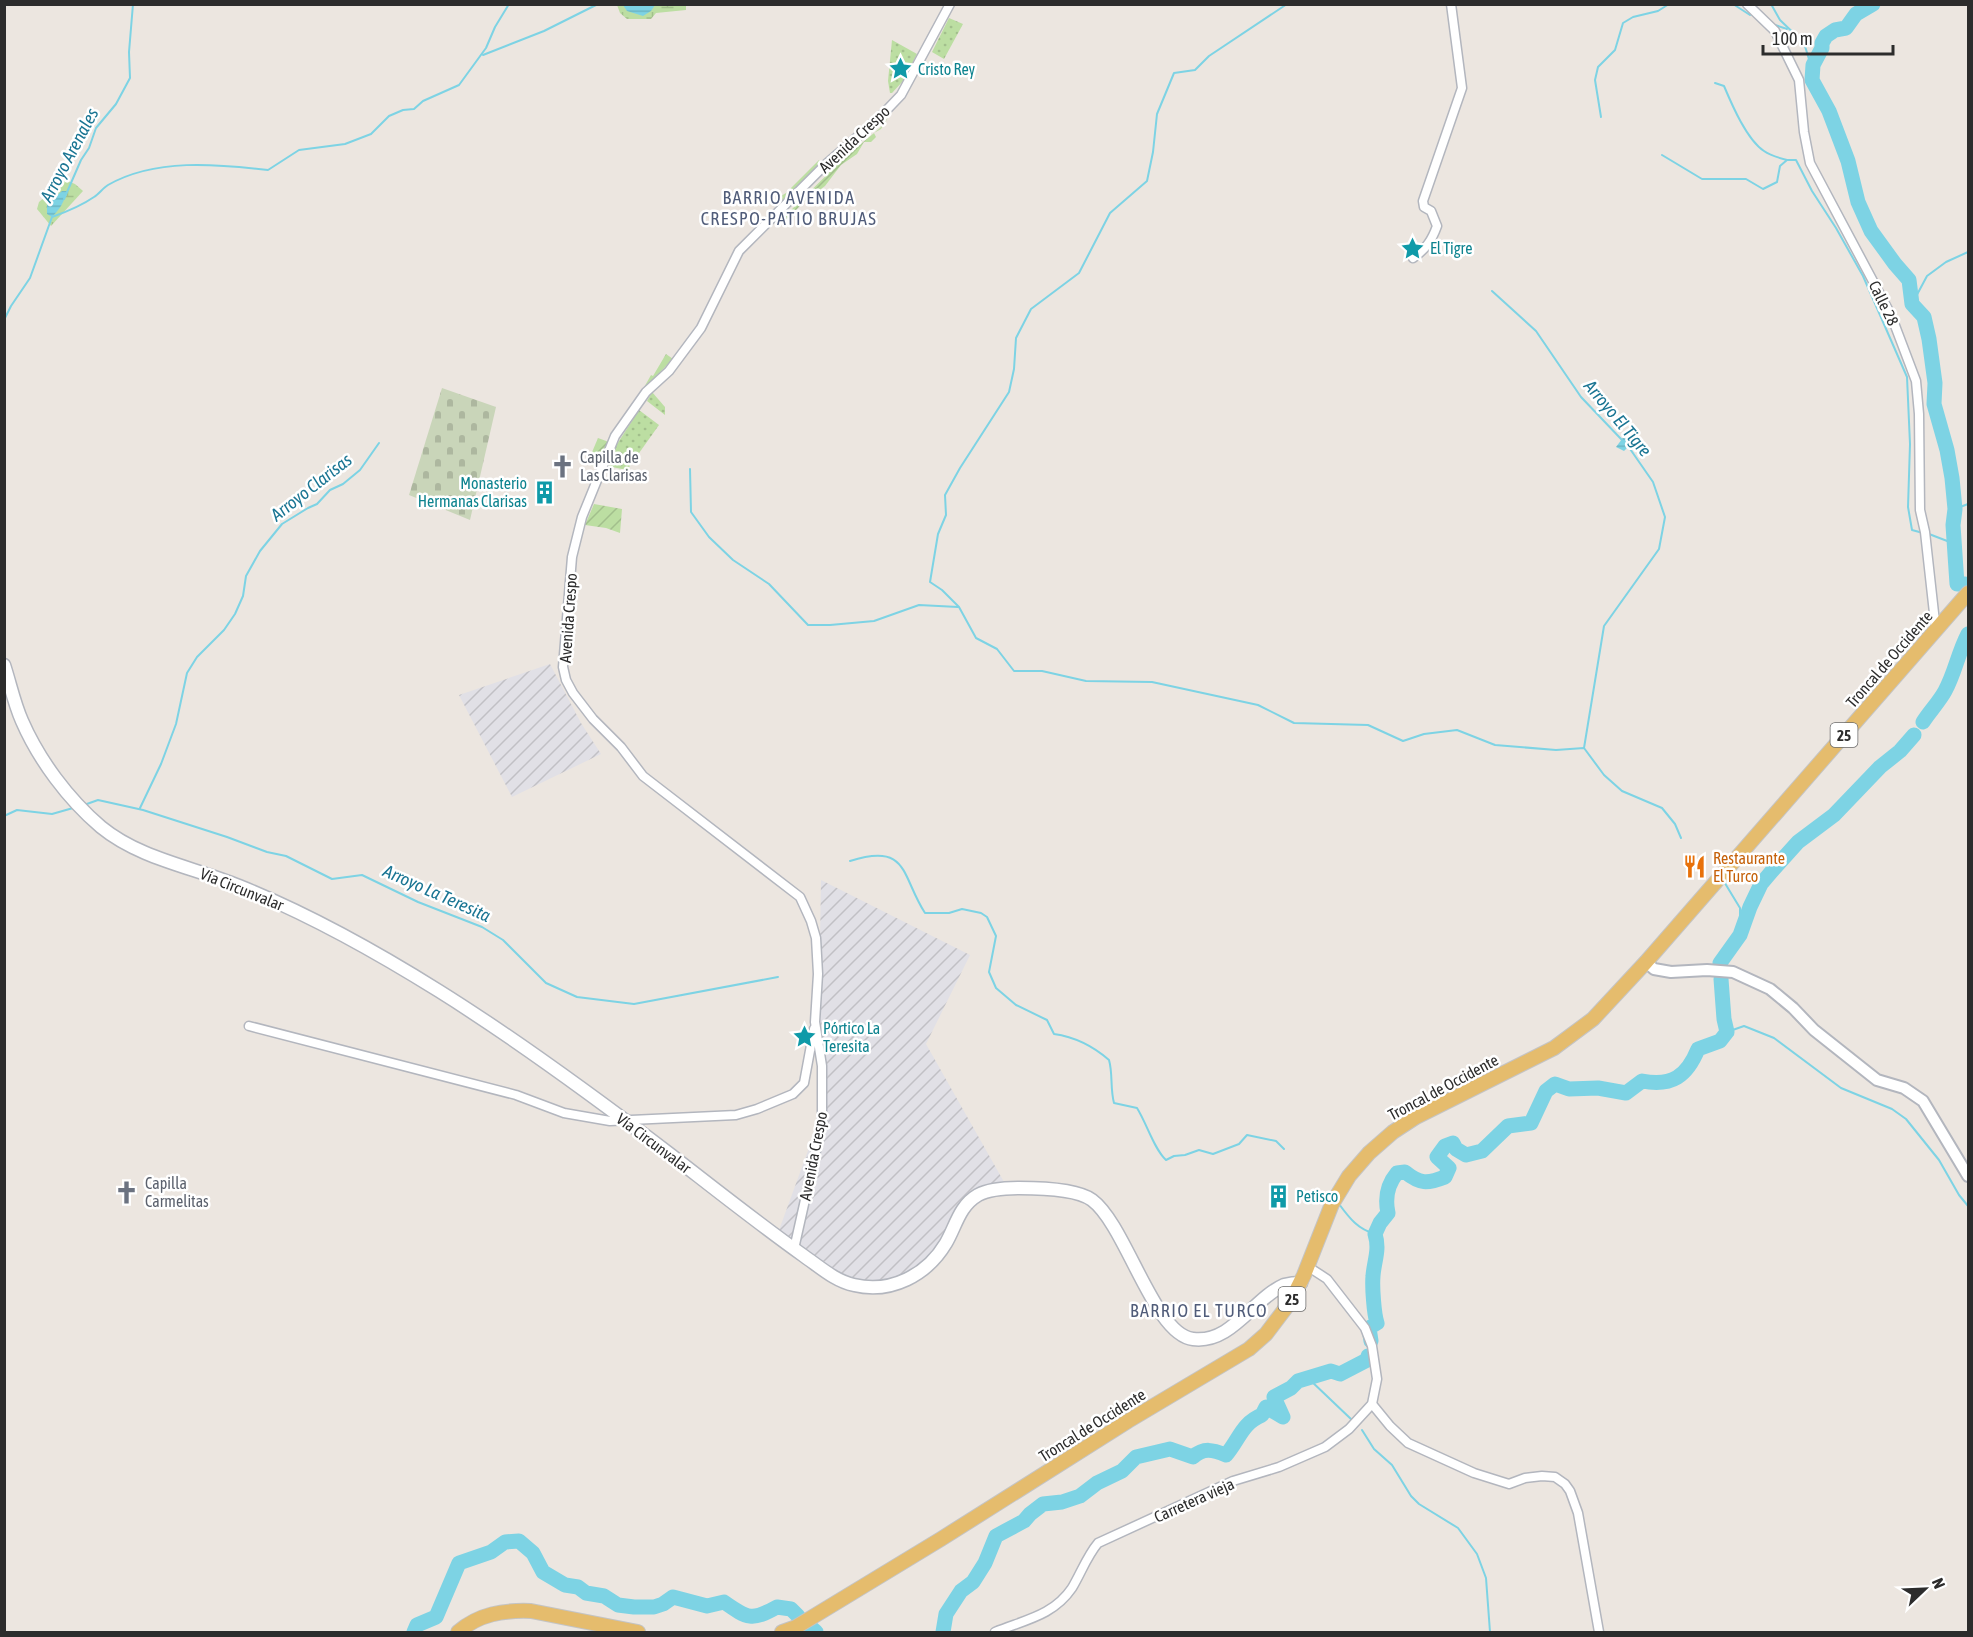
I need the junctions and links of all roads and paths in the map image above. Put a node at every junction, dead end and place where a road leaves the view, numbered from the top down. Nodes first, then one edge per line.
1 (950, 4) edge
2 (1451, 4) edge
3 (1747, 4) edge
4 (1413, 258) dead end
5 (1966, 596) edge
6 (1936, 631) junction
7 (4, 664) edge
8 (1646, 963) junction
9 (815, 1022) junction
10 (249, 1026) dead end
11 (623, 1119) junction
12 (1968, 1176) edge
13 (794, 1249) junction
14 (1307, 1266) junction
15 (1301, 1283) junction
16 (1372, 1404) junction
17 (458, 1632) edge
18 (638, 1632) edge
19 (782, 1632) edge
20 (995, 1632) edge
21 (1599, 1632) edge

1 - 9 street, Avenida Crespo
2 - 4 street
3 - 6 street, Calle 28
5 - 6 main road, Troncal de Occidente / 25
6 - 8 main road, Troncal de Occidente / 25
7 - 11 main road, Vía Circunvalar
8 - 12 street
8 - 14 main road, Troncal de Occidente / 25
9 - 11 street
9 - 13 street, Avenida Crespo
10 - 11 street
11 - 13 main road, Vía Circunvalar
13 - 15 main road, Vía Circunvalar
14 - 15 main road, Troncal de Occidente / 25
14 - 16 street
15 - 19 main road, Troncal de Occidente / 25
16 - 20 street, Carretera vieja
16 - 21 street
17 - 18 main road

